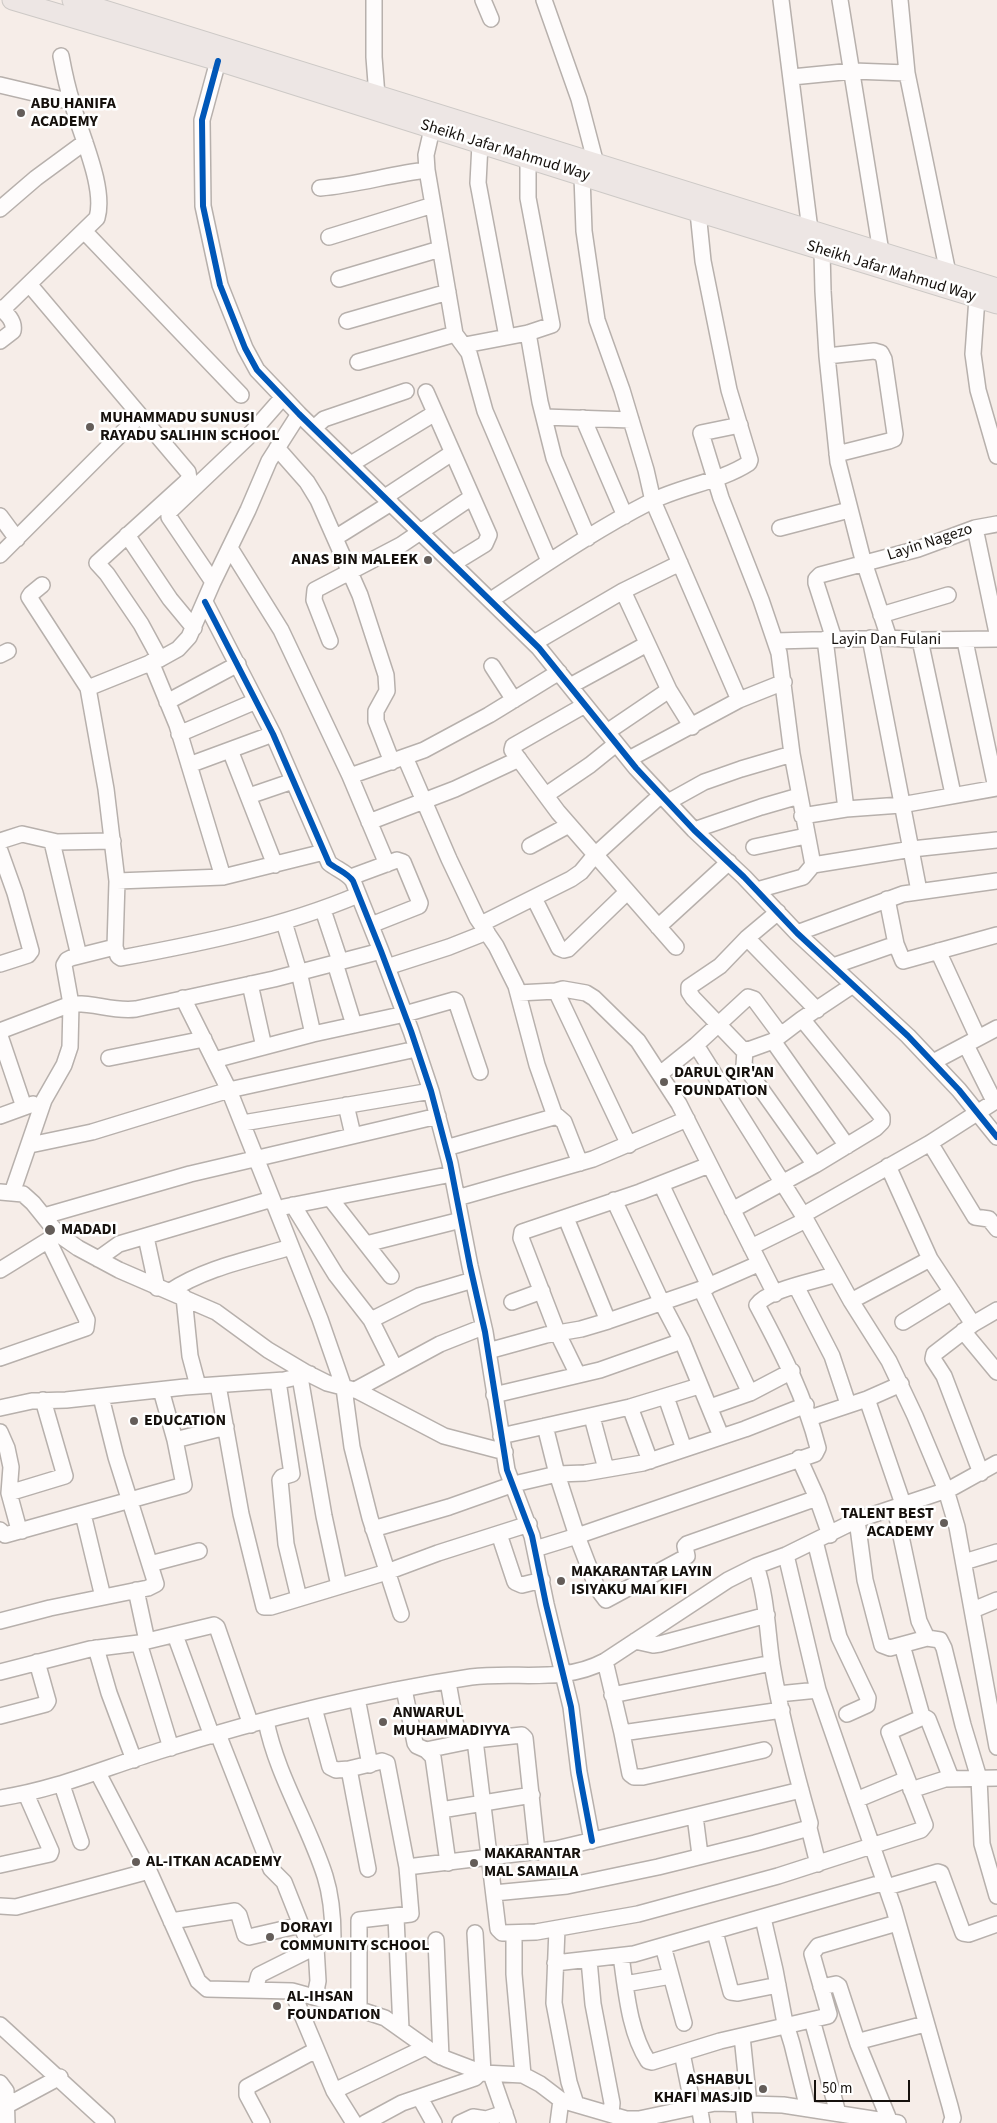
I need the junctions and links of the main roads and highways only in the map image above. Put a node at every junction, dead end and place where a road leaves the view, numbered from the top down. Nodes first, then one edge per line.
1 (12, 0) edge
2 (72, 0) edge
3 (589, 170) junction
4 (997, 288) edge
5 (997, 304) edge

1 - 3 main road, Sheikh Jafar Mahmud Way
2 - 3 main road, Sheikh Jafar Mahmud Way
3 - 4 main road, Sheikh Jafar Mahmud Way
3 - 5 main road, Sheikh Jafar Mahmud Way

